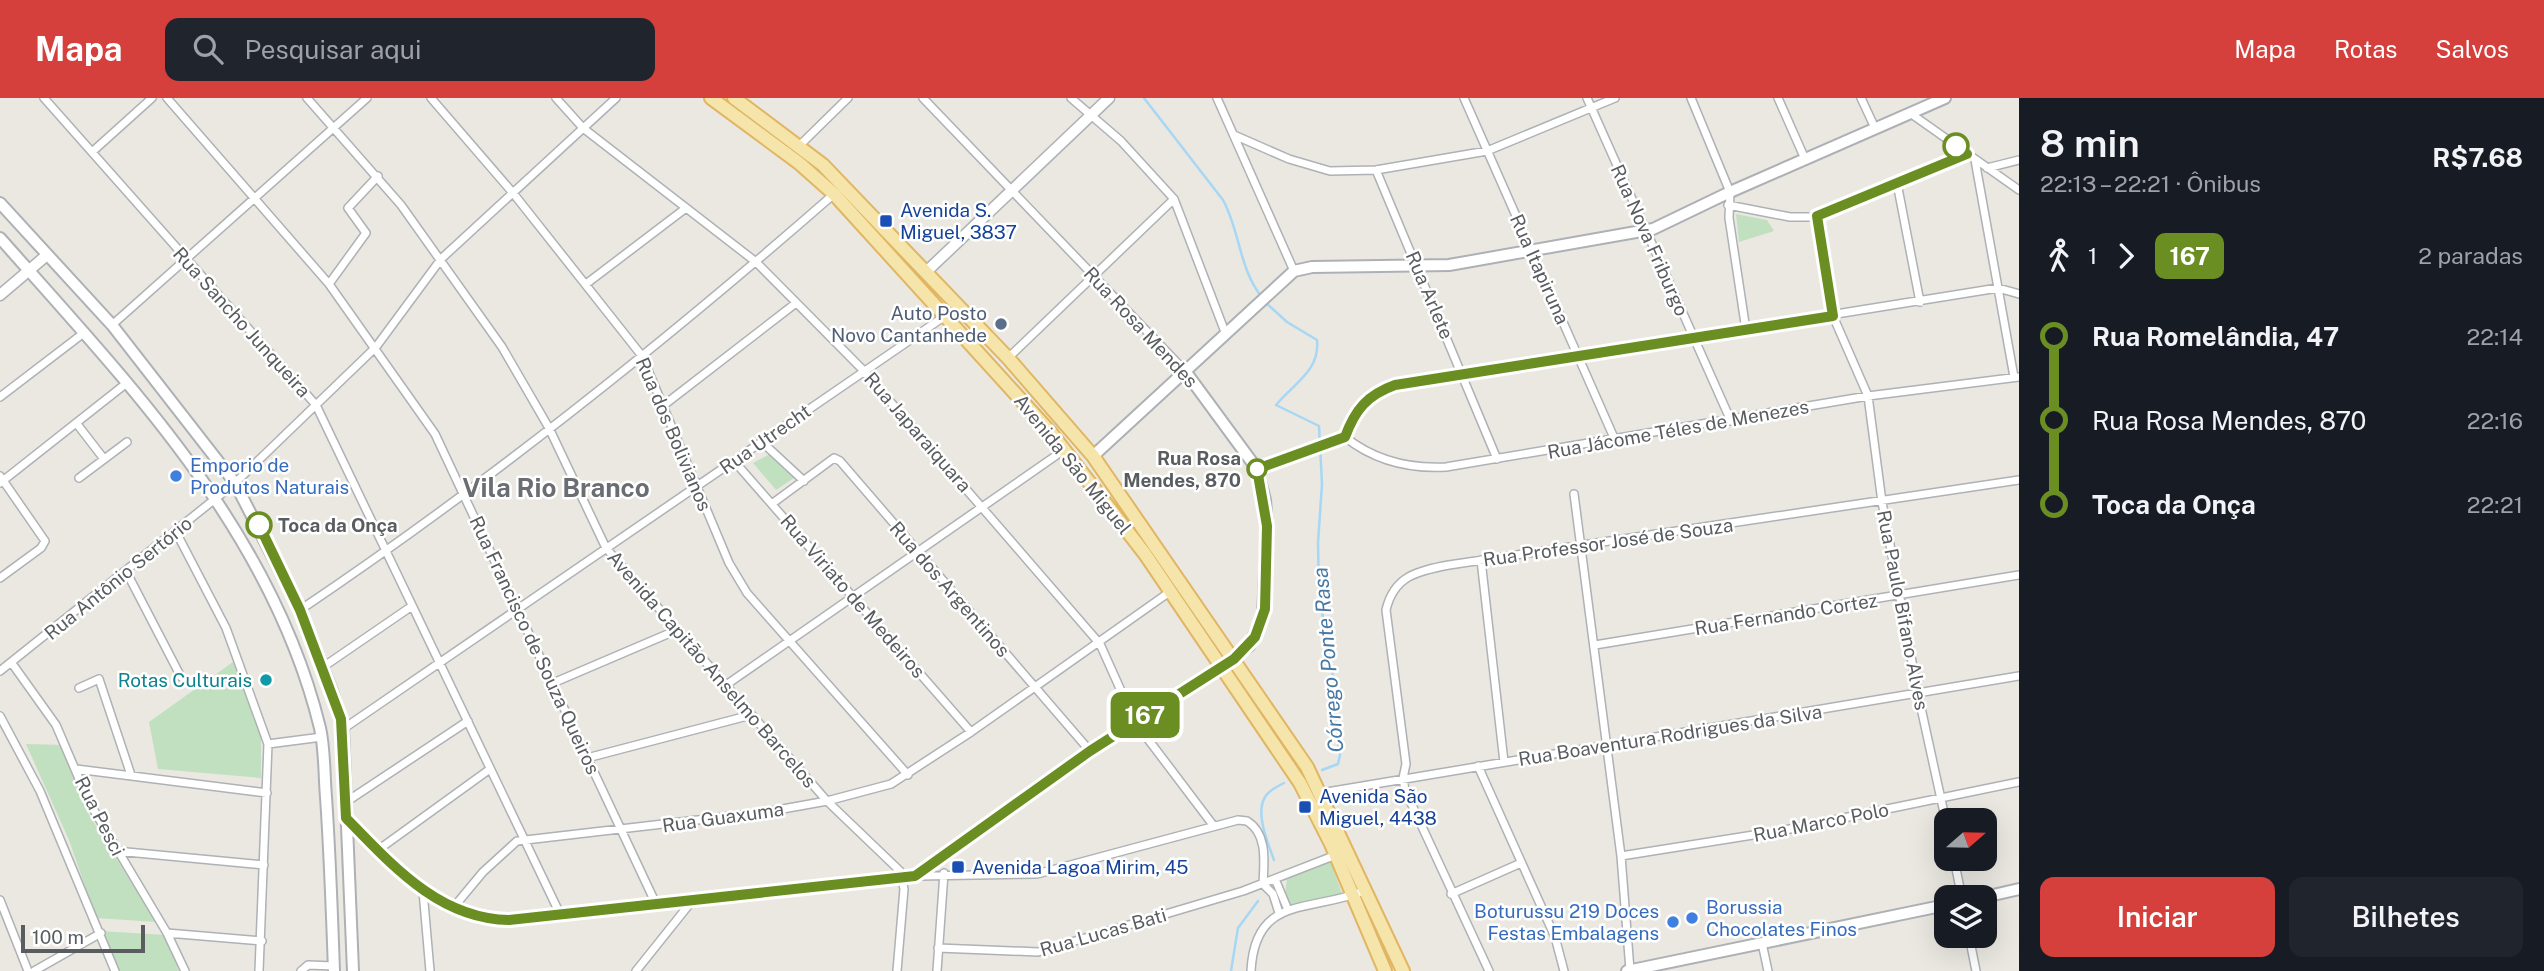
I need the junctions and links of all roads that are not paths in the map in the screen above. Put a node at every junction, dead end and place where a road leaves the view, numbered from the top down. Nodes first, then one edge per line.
1 (44, 98) edge
2 (152, 98) edge
3 (167, 98) edge
4 (307, 98) edge
5 (367, 98) edge
6 (431, 98) edge
7 (556, 98) edge
8 (616, 98) edge
9 (712, 98) edge
10 (734, 98) edge
11 (848, 98) edge
12 (923, 98) edge
13 (1071, 98) edge
14 (1109, 98) edge
15 (1217, 98) edge
16 (1464, 98) edge
17 (1587, 98) edge
18 (1615, 98) edge
19 (1691, 98) edge
20 (1778, 98) edge
21 (1861, 98) edge
22 (1943, 98) edge
23 (1592, 108) junction
24 (1910, 113) junction
25 (1091, 115) junction
26 (583, 128) junction
27 (1875, 128) junction
28 (334, 129) junction
29 (1234, 135) junction
30 (771, 141) junction
31 (800, 145) junction
32 (1487, 151) junction
33 (92, 152) junction
34 (1967, 154) junction
35 (1805, 159) junction
36 (1975, 160) junction
37 (2019, 160) edge
38 (1987, 168) junction
39 (1376, 170) junction
40 (378, 176) junction
41 (1898, 183) junction
42 (2019, 190) edge
43 (1013, 191) junction
44 (513, 192) junction
45 (1730, 192) junction
46 (834, 194) junction
47 (256, 197) junction
48 (1174, 199) junction
49 (0, 203) edge
50 (1728, 205) junction
51 (686, 208) junction
52 (1817, 216) junction
53 (1645, 231) junction
54 (0, 238) edge
55 (1533, 251) junction
56 (47, 256) junction
57 (441, 259) junction
58 (186, 260) junction
59 (756, 262) junction
60 (1418, 267) junction
61 (29, 270) junction
62 (1294, 271) junction
63 (926, 272) junction
64 (1095, 276) junction
65 (329, 284) junction
66 (586, 284) junction
67 (1998, 288) junction
68 (2019, 293) edge
69 (0, 295) edge
70 (1920, 302) junction
71 (796, 303) junction
72 (945, 316) junction
73 (1833, 316) junction
74 (112, 325) junction
75 (1746, 330) junction
76 (85, 331) junction
77 (1225, 331) junction
78 (1694, 337) junction
79 (376, 347) junction
80 (642, 356) junction
81 (1578, 356) junction
82 (1008, 358) junction
83 (863, 370) junction
84 (1185, 370) junction
85 (1463, 373) junction
86 (2017, 377) edge
87 (128, 382) junction
88 (1868, 396) junction
89 (0, 397) edge
90 (316, 405) junction
91 (664, 405) junction
92 (1731, 421) junction
93 (77, 424) junction
94 (549, 428) junction
95 (1052, 433) junction
96 (1345, 437) junction
97 (1615, 440) junction
98 (127, 442) dead end
99 (762, 442) junction
100 (1064, 450) junction
101 (1093, 456) junction
102 (104, 459) junction
103 (1497, 459) junction
104 (734, 461) junction
105 (1257, 469) junction
106 (79, 478) dead end
107 (1, 480) edge
108 (2019, 480) edge
109 (804, 481) junction
110 (235, 483) junction
111 (697, 485) junction
112 (465, 493) junction
113 (1574, 494) dead end
114 (217, 498) junction
115 (1882, 502) junction
116 (773, 503) junction
117 (985, 508) junction
118 (176, 532) junction
119 (1581, 545) junction
120 (606, 548) junction
121 (386, 550) junction
122 (917, 552) junction
123 (1481, 560) junction
124 (127, 573) junction
125 (2019, 575) edge
126 (0, 578) edge
127 (1171, 592) junction
128 (1899, 595) junction
129 (853, 596) junction
130 (412, 606) junction
131 (518, 608) junction
132 (300, 610) junction
133 (677, 630) junction
134 (788, 642) junction
135 (1100, 644) junction
136 (1595, 645) junction
137 (1234, 659) junction
138 (11, 662) junction
139 (439, 663) junction
140 (1222, 666) junction
141 (323, 667) junction
142 (0, 671) edge
143 (2019, 676) edge
144 (181, 677) dead end
145 (553, 684) junction
146 (726, 685) junction
147 (1035, 687) junction
148 (79, 688) dead end
149 (1918, 694) junction
150 (751, 715) junction
151 (0, 716) edge
152 (468, 721) junction
153 (1135, 722) junction
154 (343, 729) junction
155 (971, 732) junction
156 (322, 737) junction
157 (268, 744) junction
158 (1607, 744) junction
159 (1090, 751) junction
160 (587, 758) junction
161 (1504, 762) junction
162 (1478, 766) junction
163 (76, 769) junction
164 (491, 769) junction
165 (131, 775) junction
166 (908, 775) junction
167 (1403, 778) junction
168 (2019, 782) edge
169 (267, 793) junction
170 (1321, 793) junction
171 (1941, 799) junction
172 (346, 802) junction
173 (827, 802) junction
174 (1943, 808) edge
175 (346, 818) junction
176 (1213, 825) junction
177 (621, 830) junction
178 (524, 840) junction
179 (377, 850) junction
180 (116, 851) junction
181 (1336, 855) junction
182 (1621, 856) junction
183 (1521, 863) junction
184 (264, 865) junction
185 (944, 873) junction
186 (915, 876) junction
187 (904, 878) junction
188 (1275, 879) junction
189 (1263, 884) junction
190 (2019, 889) edge
191 (1366, 890) junction
192 (422, 891) junction
193 (1451, 894) junction
194 (1997, 894) edge
195 (1352, 896) junction
196 (0, 900) edge
197 (692, 901) junction
198 (656, 904) junction
199 (1934, 907) edge
200 (453, 908) junction
201 (1289, 910) junction
202 (1279, 913) junction
203 (560, 914) junction
204 (101, 933) junction
205 (167, 933) junction
206 (262, 941) junction
207 (1762, 943) junction
208 (938, 948) junction
209 (1971, 948) edge
210 (334, 969) edge
211 (28, 971) edge
212 (34, 971) edge
213 (115, 971) edge
214 (185, 971) edge
215 (259, 971) edge
216 (301, 971) edge
217 (353, 971) edge
218 (429, 971) edge
219 (636, 971) edge
220 (897, 971) edge
221 (937, 971) edge
222 (1251, 971) edge
223 (1384, 971) edge
224 (1404, 971) edge
225 (1489, 971) edge
226 (1564, 971) edge
227 (1629, 971) edge
228 (1768, 971) edge
229 (1976, 971) edge

1 - 33 street, Rua Sancho Junqueira
2 - 33 street
3 - 47 street, Rua Francisco de Souza Queiros
4 - 28 street, Avenida Capitão Anselmo Barcelos
5 - 28 street
6 - 44 street, Rua dos Bolivianos
7 - 26 street, Rua Japaraiquara
8 - 26 street, Rua Antônio Sertório
9 - 30 main road, Avenida São Miguel
10 - 31 main road, Avenida São Miguel
11 - 31 street
12 - 43 street, Rua Rosa Mendes
13 - 25 street
14 - 25 street
15 - 29 street
16 - 32 street, Rua Itapiruna
17 - 23 street, Rua Nova Friburgo
18 - 23 street
19 - 45 street
20 - 35 street
21 - 27 street
22 - 24 main road
23 - 32 street
23 - 53 street, Rua Nova Friburgo
24 - 27 main road
24 - 34 street
25 - 43 street
25 - 48 street
26 - 44 street, Rua Antônio Sertório
26 - 51 street, Rua Japaraiquara
27 - 35 main road
28 - 40 street, Avenida Capitão Anselmo Barcelos
28 - 47 street
29 - 39 street
29 - 62 street
30 - 31 main road
30 - 46 main road, Avenida São Miguel
31 - 63 main road, Avenida São Miguel
32 - 39 street
32 - 55 street, Rua Itapiruna
33 - 58 street, Rua Sancho Junqueira
34 - 36 street
34 - 41 street
35 - 45 main road
36 - 38 street
36 - 67 street
37 - 38 street
38 - 42 street
39 - 60 street, Rua Arlete
40 - 57 street, Avenida Capitão Anselmo Barcelos
40 - 65 street
41 - 52 street
41 - 70 street
43 - 63 street
43 - 64 street, Rua Rosa Mendes
44 - 57 street, Rua Antônio Sertório
44 - 66 street, Rua dos Bolivianos
45 - 50 street
45 - 53 main road
46 - 59 street
46 - 72 main road, Avenida São Miguel
47 - 58 street
47 - 65 street, Rua Francisco de Souza Queiros
48 - 64 street
48 - 77 street
49 - 56 main road
50 - 52 street
50 - 75 street
51 - 59 street, Rua Japaraiquara
51 - 66 street
52 - 73 street, Rua Paulo Bifano Alves
53 - 55 main road
53 - 78 street, Rua Nova Friburgo
54 - 61 main road
55 - 60 main road
55 - 81 street, Rua Itapiruna
56 - 61 street
56 - 74 main road
57 - 79 street, Rua Antônio Sertório
57 - 94 street, Avenida Capitão Anselmo Barcelos
58 - 74 street
58 - 90 street, Rua Sancho Junqueira
59 - 71 street, Rua Japaraiquara
59 - 80 street
60 - 62 main road
60 - 85 street, Rua Arlete
61 - 69 street
61 - 76 main road
62 - 77 main road
63 - 82 main road, Avenida São Miguel
64 - 82 street
64 - 84 street, Rua Rosa Mendes
65 - 79 street, Rua Francisco de Souza Queiros
66 - 80 street, Rua dos Bolivianos
67 - 68 street
67 - 70 street
67 - 86 street
70 - 73 street
71 - 83 street, Rua Japaraiquara
71 - 91 street
72 - 83 street, Rua Utrecht
72 - 95 main road, Avenida São Miguel
73 - 75 street
73 - 88 street, Rua Paulo Bifano Alves
74 - 110 main road
75 - 78 street
76 - 87 main road
76 - 89 street
77 - 84 main road
78 - 81 street
78 - 92 street, Rua Nova Friburgo
79 - 90 street, Rua Antônio Sertório
79 - 112 street, Rua Francisco de Souza Queiros
80 - 91 street, Rua dos Bolivianos
80 - 94 street
81 - 85 street
81 - 97 street, Rua Itapiruna
82 - 101 main road, Avenida São Miguel
83 - 99 street, Rua Utrecht
83 - 117 street, Rua Japaraiquara
84 - 101 main road
84 - 105 main road, Rua Rosa Mendes
85 - 96 street
85 - 103 street, Rua Arlete
86 - 88 street, Rua Jácome Téles de Menezes
87 - 93 street
87 - 114 main road
88 - 92 street, Rua Jácome Téles de Menezes
88 - 115 street, Rua Paulo Bifano Alves
90 - 110 street, Rua Antônio Sertório
90 - 121 street, Rua Sancho Junqueira
91 - 111 street, Rua dos Bolivianos
92 - 97 street, Rua Jácome Téles de Menezes
93 - 102 street
93 - 107 street
94 - 112 street
94 - 120 street, Avenida Capitão Anselmo Barcelos
95 - 100 main road, Avenida São Miguel
95 - 101 main road
96 - 103 street, Rua Jácome Téles de Menezes
96 - 105 street
97 - 103 street, Rua Jácome Téles de Menezes
98 - 102 street
99 - 104 street, Rua Utrecht
99 - 109 street
100 - 117 street
100 - 127 main road, Avenida São Miguel
101 - 137 main road, Avenida São Miguel
102 - 106 street
104 - 111 street, Rua Utrecht
104 - 116 street, Rua Viriato de Medeiros
105 - 137 main road, Rua Rosa Mendes
107 - 126 street
108 - 115 street, Rua Professor José de Souza
109 - 116 street
109 - 122 street, Rua dos Argentinos
110 - 114 street, Rua Antônio Sertório
110 - 132 main road
111 - 120 street, Rua Utrecht
111 - 134 street, Rua dos Bolivianos
112 - 121 street
112 - 131 street, Rua Francisco de Souza Queiros
113 - 119 street
114 - 118 street, Rua Antônio Sertório
114 - 156 main road
115 - 119 street, Rua Professor José de Souza
115 - 128 street, Rua Paulo Bifano Alves
116 - 129 street, Rua Viriato de Medeiros
117 - 122 street
117 - 135 street, Rua Japaraiquara
118 - 124 street, Rua Antônio Sertório
118 - 157 street
119 - 123 street, Rua Professor José de Souza
119 - 136 street
120 - 131 street, Rua Utrecht
120 - 133 street, Avenida Capitão Anselmo Barcelos
121 - 130 street, Rua Sancho Junqueira
121 - 132 street
122 - 129 street
122 - 147 street, Rua dos Argentinos
123 - 161 street
123 - 167 street, Rua Professor José de Souza
124 - 138 street, Rua Antônio Sertório
124 - 144 street
125 - 128 street, Rua Fernando Cortez
127 - 135 street, Rua Guaxuma
127 - 140 main road, Avenida São Miguel
128 - 136 street, Rua Fernando Cortez
128 - 149 street, Rua Paulo Bifano Alves
129 - 134 street
129 - 155 street, Rua Viriato de Medeiros
130 - 139 street, Rua Sancho Junqueira
130 - 141 street
131 - 139 street, Rua Utrecht
131 - 145 street, Rua Francisco de Souza Queiros
132 - 141 main road
133 - 145 street
133 - 146 street, Avenida Capitão Anselmo Barcelos
134 - 146 street
134 - 166 street, Rua dos Bolivianos
135 - 147 street, Rua Guaxuma
135 - 153 street, Rua Japaraiquara
136 - 158 street
137 - 140 main road, Rua Rosa Mendes
137 - 170 main road, Avenida São Miguel
138 - 142 street, Rua Antônio Sertório
138 - 163 street, Rua Pesci
139 - 152 street, Rua Sancho Junqueira
139 - 154 street, Rua Utrecht
140 - 153 street
140 - 181 main road, Avenida São Miguel
141 - 154 main road
143 - 149 street, Rua Boaventura Rodrigues da Silva
145 - 160 street, Rua Francisco de Souza Queiros
146 - 150 street, Avenida Capitão Anselmo Barcelos
147 - 155 street, Rua Guaxuma
147 - 159 street, Rua dos Argentinos
148 - 165 street
149 - 158 street, Rua Boaventura Rodrigues da Silva
149 - 171 street, Rua Paulo Bifano Alves
150 - 160 street
150 - 173 street, Avenida Capitão Anselmo Barcelos
151 - 204 street
152 - 164 street, Rua Sancho Junqueira
152 - 172 street
153 - 159 street
153 - 176 street, Rua Japaraiquara
154 - 172 main road
155 - 166 street, Rua Guaxuma
156 - 157 street
156 - 210 main road
157 - 169 street
158 - 161 street, Rua Boaventura Rodrigues da Silva
158 - 182 street
159 - 186 street
160 - 177 street, Rua Francisco de Souza Queiros
161 - 162 street, Rua Boaventura Rodrigues da Silva
162 - 167 street, Rua Boaventura Rodrigues da Silva
162 - 183 street
163 - 165 street
163 - 180 street, Rua Pesci
164 - 178 street, Rua Sancho Junqueira
164 - 179 street
165 - 169 street
166 - 173 street, Rua Guaxuma
167 - 170 street, Rua Boaventura Rodrigues da Silva
167 - 193 street
168 - 171 street, Rua Marco Polo
169 - 184 street
170 - 191 main road, Avenida São Miguel
171 - 174 street, Rua Paulo Bifano Alves
171 - 182 street, Rua Marco Polo
172 - 175 main road
173 - 177 street, Rua Guaxuma
173 - 187 street, Avenida Capitão Anselmo Barcelos
175 - 179 street
175 - 217 main road
176 - 185 street
176 - 189 street
177 - 178 street, Rua Guaxuma
177 - 198 street, Rua Francisco de Souza Queiros
178 - 200 street, Rua Guaxuma
178 - 203 street, Rua Sancho Junqueira
179 - 192 street
180 - 184 street
180 - 205 street, Rua Pesci
181 - 188 street, Rua Lucas Bati
181 - 195 main road, Avenida São Miguel
182 - 227 street
183 - 193 street
183 - 226 street
184 - 206 street
185 - 186 street
185 - 208 street
186 - 187 street
187 - 197 street
187 - 220 street
188 - 189 street, Rua Lucas Bati
188 - 201 street
189 - 202 street
189 - 208 street, Rua Lucas Bati
190 - 194 main road
191 - 195 street
191 - 224 main road, Avenida São Miguel
192 - 200 street
192 - 218 street
193 - 225 street
195 - 201 street
195 - 223 main road, Avenida São Miguel
196 - 211 street
197 - 198 street
197 - 219 street
198 - 203 street
199 - 207 main road
200 - 203 street
201 - 202 street
202 - 222 street
204 - 212 street
204 - 213 street
205 - 206 street
205 - 214 street, Rua Pesci
206 - 215 street
207 - 227 main road
207 - 228 street
208 - 221 street
209 - 229 street
210 - 216 street

